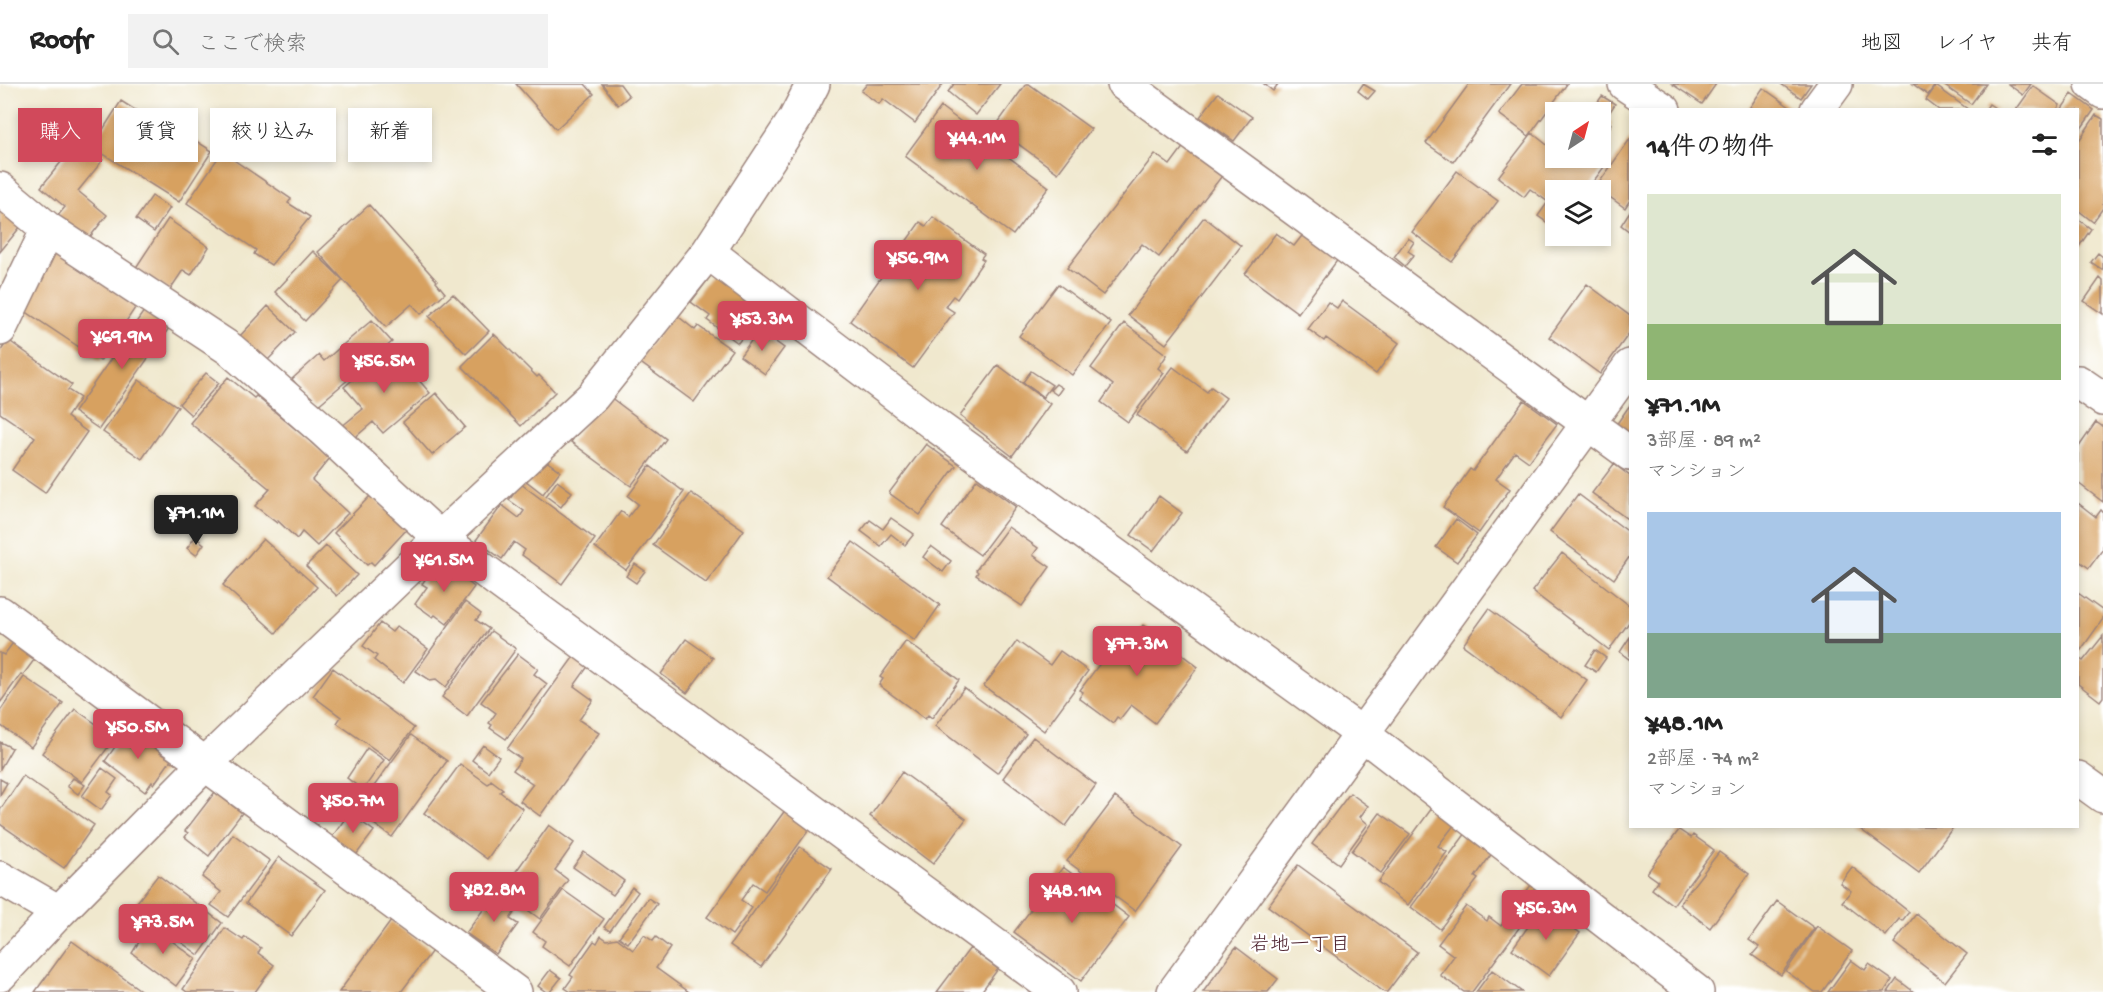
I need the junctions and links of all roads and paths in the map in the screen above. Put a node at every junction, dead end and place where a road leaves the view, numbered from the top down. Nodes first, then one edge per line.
1 (813, 84) edge
2 (1124, 84) edge
3 (1625, 84) edge
4 (1836, 84) edge
5 (2092, 84) edge
6 (2103, 92) edge
7 (1661, 108) edge
8 (1818, 108) edge
9 (0, 189) edge
10 (48, 230) junction
11 (708, 252) junction
12 (0, 329) edge
13 (1629, 367) edge
14 (2079, 383) edge
15 (2103, 399) edge
16 (1588, 423) junction
17 (1629, 453) edge
18 (440, 538) junction
19 (0, 613) edge
20 (1361, 733) junction
21 (204, 765) junction
22 (2079, 779) edge
23 (2103, 796) edge
24 (0, 878) edge
25 (59, 912) junction
26 (0, 975) edge
27 (515, 992) edge
28 (1059, 992) edge
29 (1174, 992) edge
30 (1697, 992) edge

1 - 11 street
2 - 16 street
3 - 7 street
4 - 8 street
5 - 6 street
9 - 10 street
10 - 12 street
10 - 18 street
11 - 18 street
11 - 20 street
13 - 16 street
14 - 15 street
16 - 17 street
16 - 20 street
18 - 21 street
18 - 28 street
19 - 21 street
20 - 29 street
20 - 30 street
21 - 25 street
21 - 27 street
22 - 23 street
24 - 25 street
25 - 26 street

